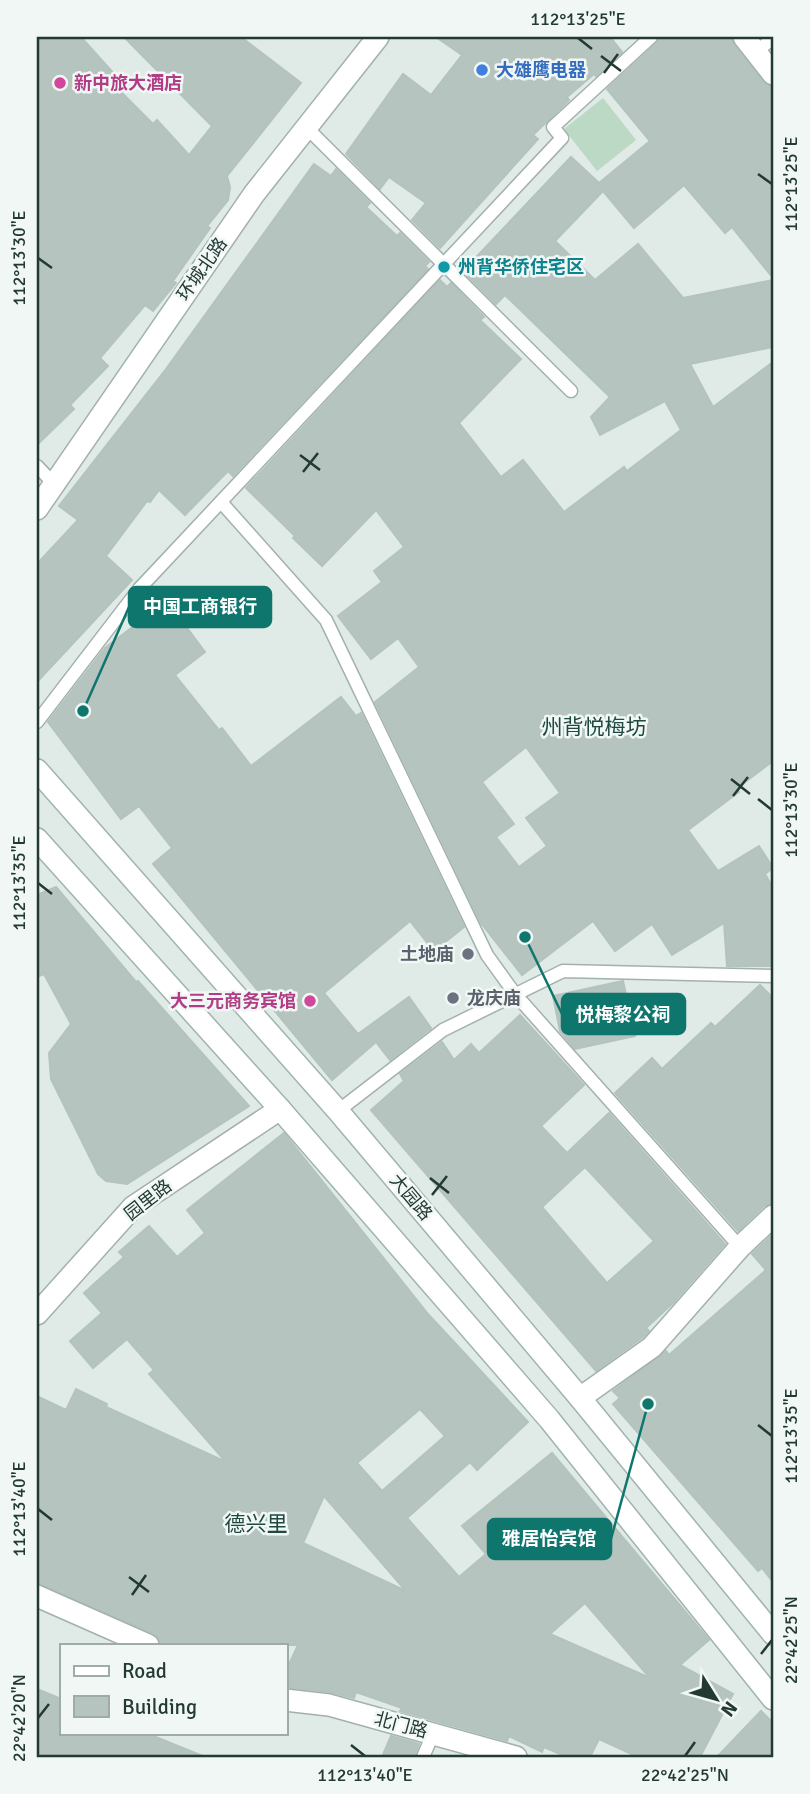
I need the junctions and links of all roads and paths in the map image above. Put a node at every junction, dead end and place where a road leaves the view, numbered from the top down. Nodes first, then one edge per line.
1 (378, 37) edge
2 (651, 37) edge
3 (773, 38) edge
4 (750, 44) edge
5 (773, 74) edge
6 (305, 126) junction
7 (444, 264) junction
8 (571, 391) dead end
9 (37, 466) edge
10 (54, 484) junction
11 (221, 502) junction
12 (37, 509) edge
13 (37, 722) edge
14 (37, 770) edge
15 (37, 839) edge
16 (773, 976) edge
17 (515, 994) junction
18 (280, 1110) junction
19 (338, 1111) junction
20 (773, 1216) edge
21 (740, 1247) junction
22 (37, 1314) edge
23 (580, 1398) junction
24 (37, 1596) edge
25 (773, 1634) edge
26 (146, 1644) edge
27 (773, 1699) edge
28 (287, 1700) edge
29 (433, 1734) junction
30 (423, 1757) edge
31 (516, 1757) edge

1 - 6 main road, 环城北路
2 - 7 lane
3 - 4 lane
4 - 5 main road
6 - 7 lane
6 - 10 main road, 环城北路
7 - 8 lane
7 - 11 lane
9 - 10 lane
10 - 12 main road, 环城北路
11 - 13 lane
11 - 17 lane
14 - 19 main road, 大园路
15 - 18 main road
16 - 17 lane
17 - 19 lane
17 - 21 lane
18 - 22 main road, 园里路
18 - 27 main road
19 - 23 main road, 大园路
20 - 21 main road
21 - 23 main road
23 - 25 main road, 大园路
24 - 26 main road
28 - 29 main road, 北门路
29 - 30 lane
29 - 31 main road, 北门路

